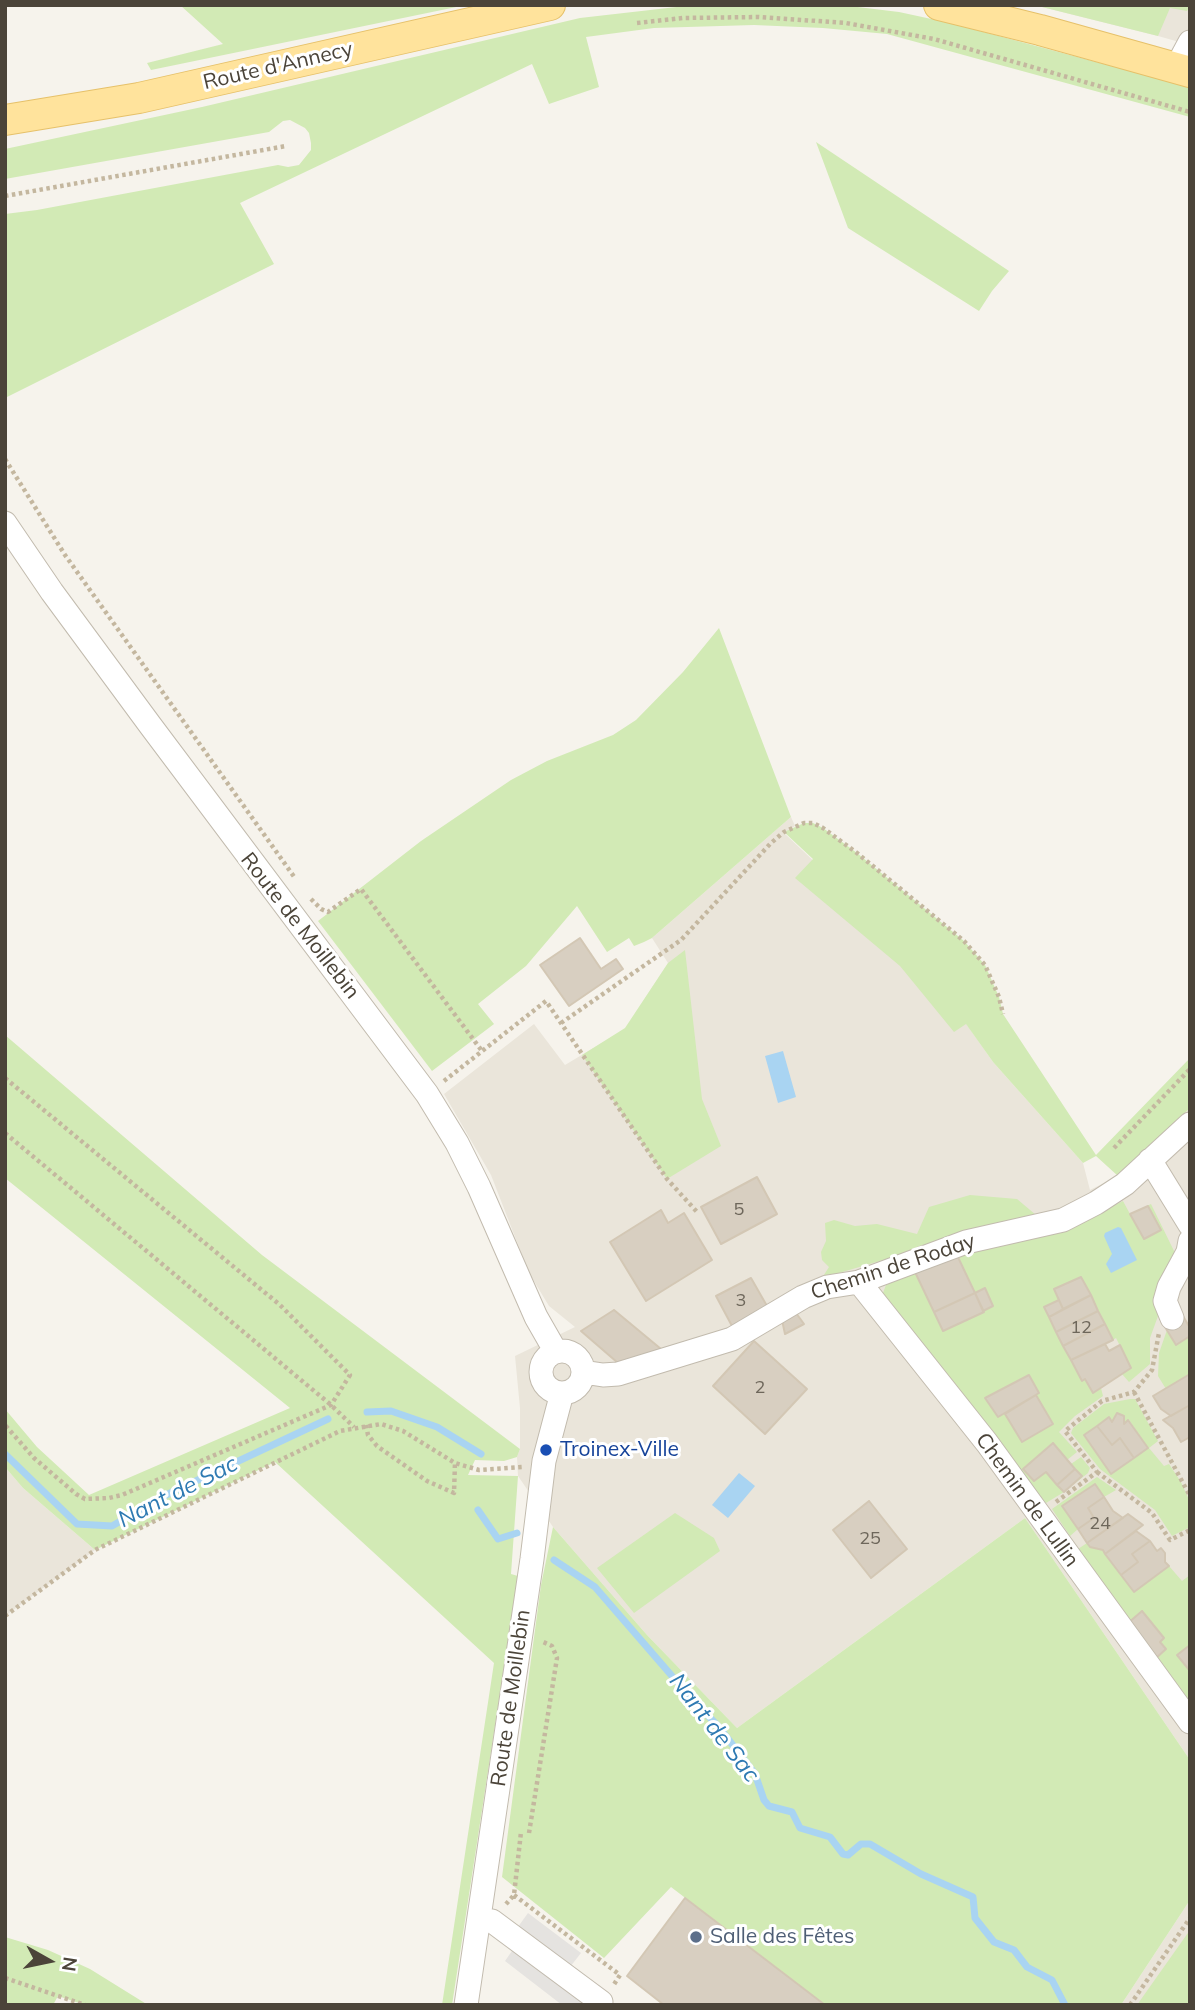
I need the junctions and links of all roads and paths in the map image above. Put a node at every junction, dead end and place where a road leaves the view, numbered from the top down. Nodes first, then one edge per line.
1 (550, 5) edge
2 (939, 5) edge
3 (637, 23) dead end
4 (1185, 61) edge
5 (1190, 112) edge
6 (5, 120) edge
7 (286, 146) dead end
8 (5, 196) edge
9 (5, 459) edge
10 (5, 523) edge
11 (1003, 1014) dead end
12 (561, 1023) junction
13 (482, 1051) junction
14 (464, 1065) dead end
15 (1190, 1069) edge
16 (5, 1078) edge
17 (1189, 1128) edge
18 (5, 1133) edge
19 (1114, 1148) dead end
20 (1150, 1160) junction
21 (698, 1213) dead end
22 (1190, 1225) edge
23 (1190, 1241) edge
24 (859, 1282) junction
25 (1172, 1318) joint
26 (556, 1352) junction
27 (583, 1372) junction
28 (1134, 1392) junction
29 (562, 1393) junction
30 (331, 1405) junction
31 (5, 1425) edge
32 (366, 1425) junction
33 (355, 1427) junction
34 (544, 1461) junction
35 (455, 1463) junction
36 (1097, 1472) junction
37 (1190, 1496) edge
38 (1039, 1515) junction
39 (1190, 1530) edge
40 (5, 1616) edge
41 (520, 1637) junction
42 (1190, 1722) edge
43 (521, 1832) dead end
44 (529, 1833) dead end
45 (513, 1895) junction
46 (1190, 1918) edge
47 (486, 1920) junction
48 (5, 1978) edge
49 (607, 1995) joint
50 (85, 2005) edge
51 (466, 2005) edge
52 (1130, 2005) edge

1 - 6 main road, Route d'Annecy
2 - 4 main road
3 - 5 path
7 - 8 path
9 - 13 path
10 - 26 street, Route de Moillebin
11 - 12 path
12 - 13 path
12 - 21 path
13 - 14 path
15 - 19 path
16 - 30 path
17 - 20 street, Chemin de Roday
18 - 30 path
20 - 22 street
20 - 24 street, Chemin de Roday
23 - 25 street
24 - 27 street, Chemin de Roday
24 - 38 street, Chemin de Lullin
25 - 28 path
26 - 27 street
26 - 29 street
27 - 29 street
28 - 36 path
28 - 37 path
29 - 34 street, Route de Moillebin
30 - 31 path
30 - 33 path
32 - 33 path
32 - 35 path
32 - 35 path
33 - 40 path
34 - 35 path
34 - 41 street, Route de Moillebin
36 - 38 path
36 - 39 path
38 - 42 street, Chemin de Lullin
41 - 44 path
41 - 47 street, Route de Moillebin
43 - 45 path
45 - 47 path
45 - 49 path
46 - 52 path
47 - 49 street
47 - 51 street, Route de Moillebin
48 - 50 path

